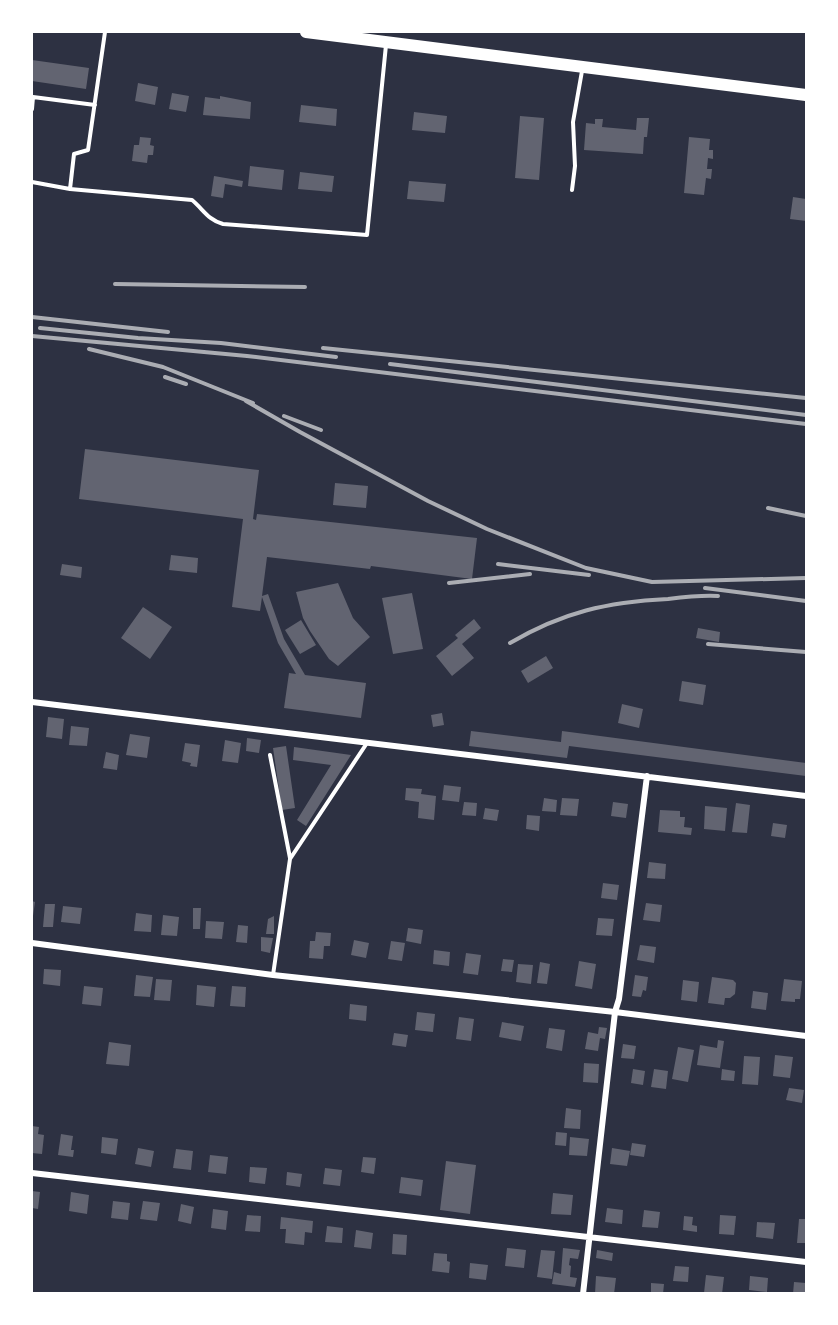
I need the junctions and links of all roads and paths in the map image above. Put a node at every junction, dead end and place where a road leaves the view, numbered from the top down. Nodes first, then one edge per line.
1 (105, 32) edge
2 (306, 32) edge
3 (386, 42) junction
4 (583, 67) junction
5 (807, 95) edge
6 (95, 105) junction
7 (32, 109) edge
8 (32, 182) edge
9 (70, 189) junction
10 (572, 190) dead end
11 (32, 702) edge
12 (368, 742) junction
13 (270, 755) dead end
14 (647, 776) junction
15 (807, 796) edge
16 (290, 859) junction
17 (32, 943) edge
18 (273, 975) junction
19 (615, 1012) junction
20 (807, 1036) edge
21 (32, 1173) edge
22 (589, 1238) junction
23 (807, 1262) edge
24 (583, 1293) edge

1 - 6 lane
2 - 3 main road
3 - 4 main road
3 - 9 lane
4 - 5 main road
4 - 10 lane
6 - 7 lane
6 - 9 lane
8 - 9 lane
11 - 12 street
12 - 14 street
12 - 16 lane
13 - 16 lane
14 - 15 street
14 - 19 street
16 - 18 lane
17 - 18 street
18 - 19 street
19 - 20 street
19 - 22 street
21 - 22 street
22 - 23 street
22 - 24 street

